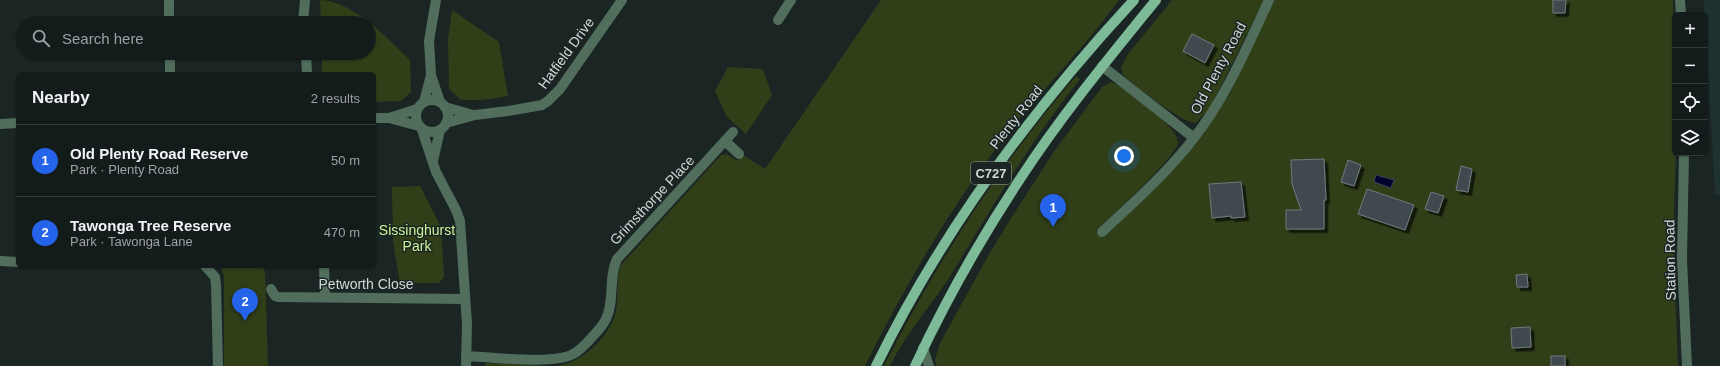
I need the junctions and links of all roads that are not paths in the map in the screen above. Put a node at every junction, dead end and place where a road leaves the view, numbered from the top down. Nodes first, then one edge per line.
1 (169, 0) edge
2 (304, 0) edge
3 (436, 0) edge
4 (622, 0) edge
5 (792, 0) edge
6 (1134, 0) edge
7 (1156, 0) edge
8 (1269, 0) edge
9 (1680, 0) edge
10 (1681, 12) edge
11 (169, 16) edge
12 (304, 16) edge
13 (778, 20) dead end
14 (170, 60) edge
15 (306, 60) edge
16 (1102, 66) junction
17 (170, 72) edge
18 (307, 72) edge
19 (431, 75) junction
20 (442, 105) junction
21 (420, 106) junction
22 (475, 115) junction
23 (376, 118) edge
24 (389, 118) junction
25 (16, 123) edge
26 (0, 124) edge
27 (443, 126) junction
28 (421, 128) junction
29 (733, 132) dead end
30 (1194, 138) junction
31 (725, 141) junction
32 (739, 154) dead end
33 (1684, 156) edge
34 (433, 161) junction
35 (1102, 232) dead end
36 (0, 261) edge
37 (16, 262) edge
38 (207, 268) edge
39 (324, 268) edge
40 (271, 289) dead end
41 (325, 297) junction
42 (465, 298) junction
43 (923, 348) junction
44 (466, 361) edge
45 (218, 366) edge
46 (876, 366) edge
47 (915, 366) edge
48 (929, 366) edge
49 (1687, 366) edge

1 - 11 street
2 - 12 street
3 - 19 street
4 - 22 street, Hatfield Drive
5 - 13 street
6 - 46 main road, Plenty Road / C727
7 - 16 main road, C727
8 - 30 street, Old Plenty Road
9 - 10 street
14 - 17 street
15 - 18 street
16 - 30 street
16 - 43 main road, C727
19 - 20 street
19 - 21 street
20 - 21 street
20 - 22 street, Hatfield Drive
20 - 27 street
21 - 24 street
21 - 28 street
22 - 27 street, Hatfield Drive
23 - 24 street
24 - 28 street
25 - 26 street
27 - 28 street
27 - 34 street
28 - 34 street
29 - 31 street, Grimsthorpe Place
30 - 35 street, Old Plenty Road
31 - 32 street
31 - 44 street, Grimsthorpe Place
33 - 49 street, Station Road
34 - 42 street
36 - 37 street
38 - 45 street
39 - 41 street
40 - 41 street, Petworth Close
41 - 42 street, Petworth Close
42 - 44 street
43 - 47 main road, C727
43 - 48 street

